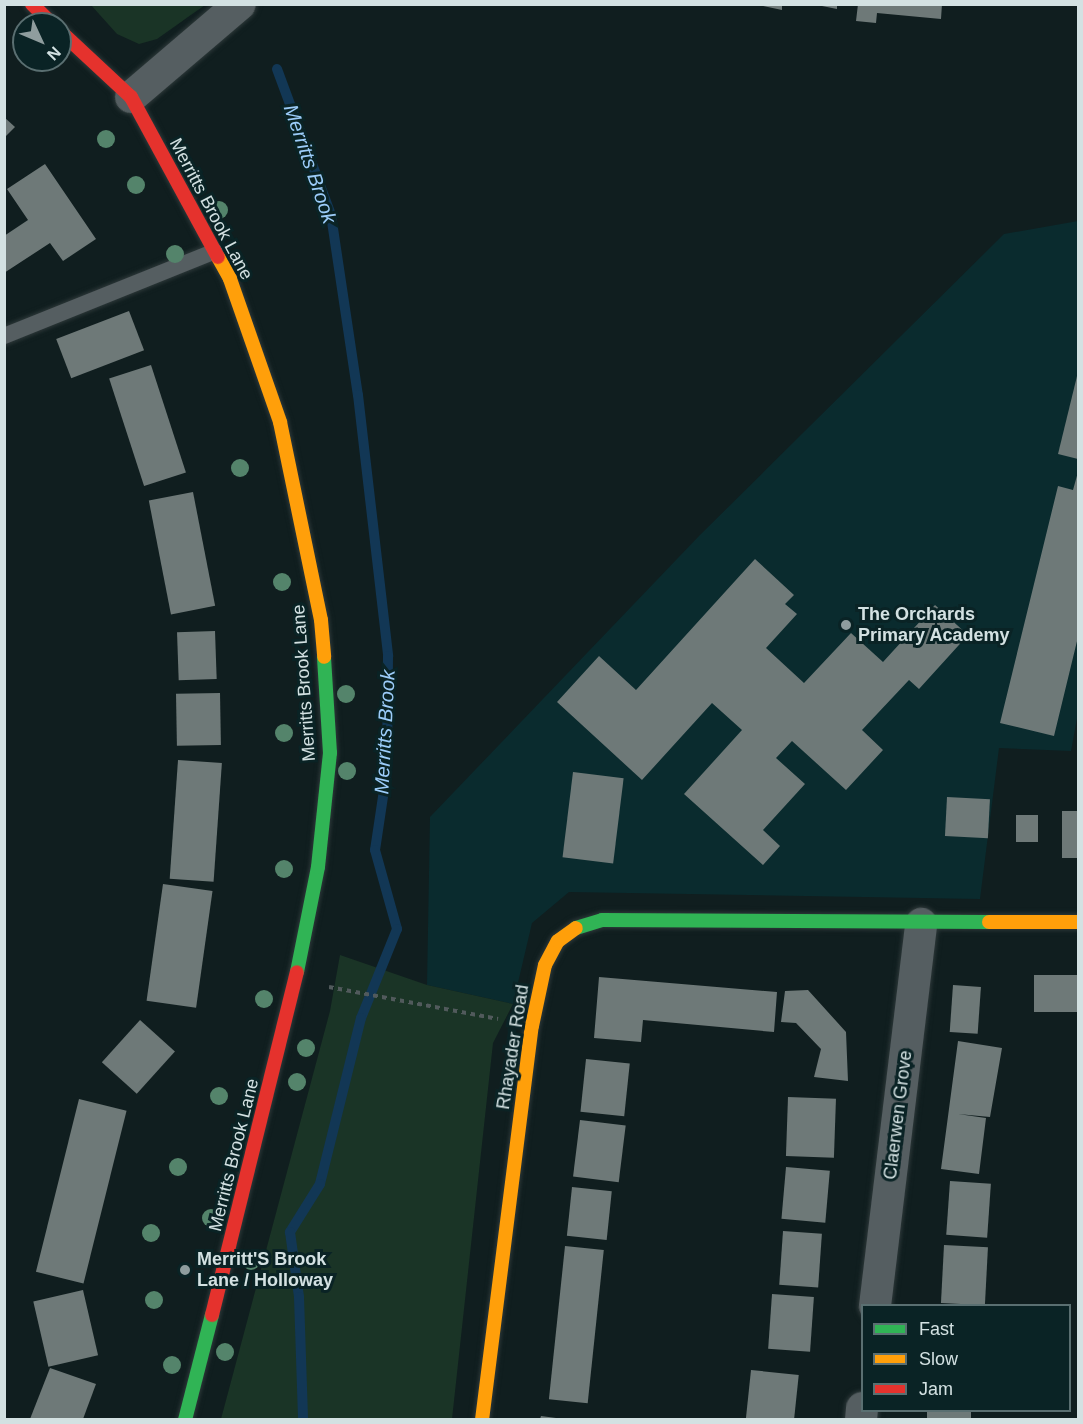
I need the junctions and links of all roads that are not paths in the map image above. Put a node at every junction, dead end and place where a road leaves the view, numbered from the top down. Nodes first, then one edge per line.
1 (240, 4) edge
2 (72, 42) edge
3 (131, 97) junction
4 (215, 251) junction
5 (4, 336) edge
6 (1078, 922) edge
7 (921, 924) junction
8 (875, 1304) edge
9 (184, 1419) edge
10 (482, 1419) edge

1 - 3 street
2 - 3 street, Merritts Brook Lane
3 - 4 street, Merritts Brook Lane
4 - 5 lane
4 - 9 street, Merritts Brook Lane
6 - 7 street, Rhayader Road
7 - 8 street, Claerwen Grove
7 - 10 street, Rhayader Road

